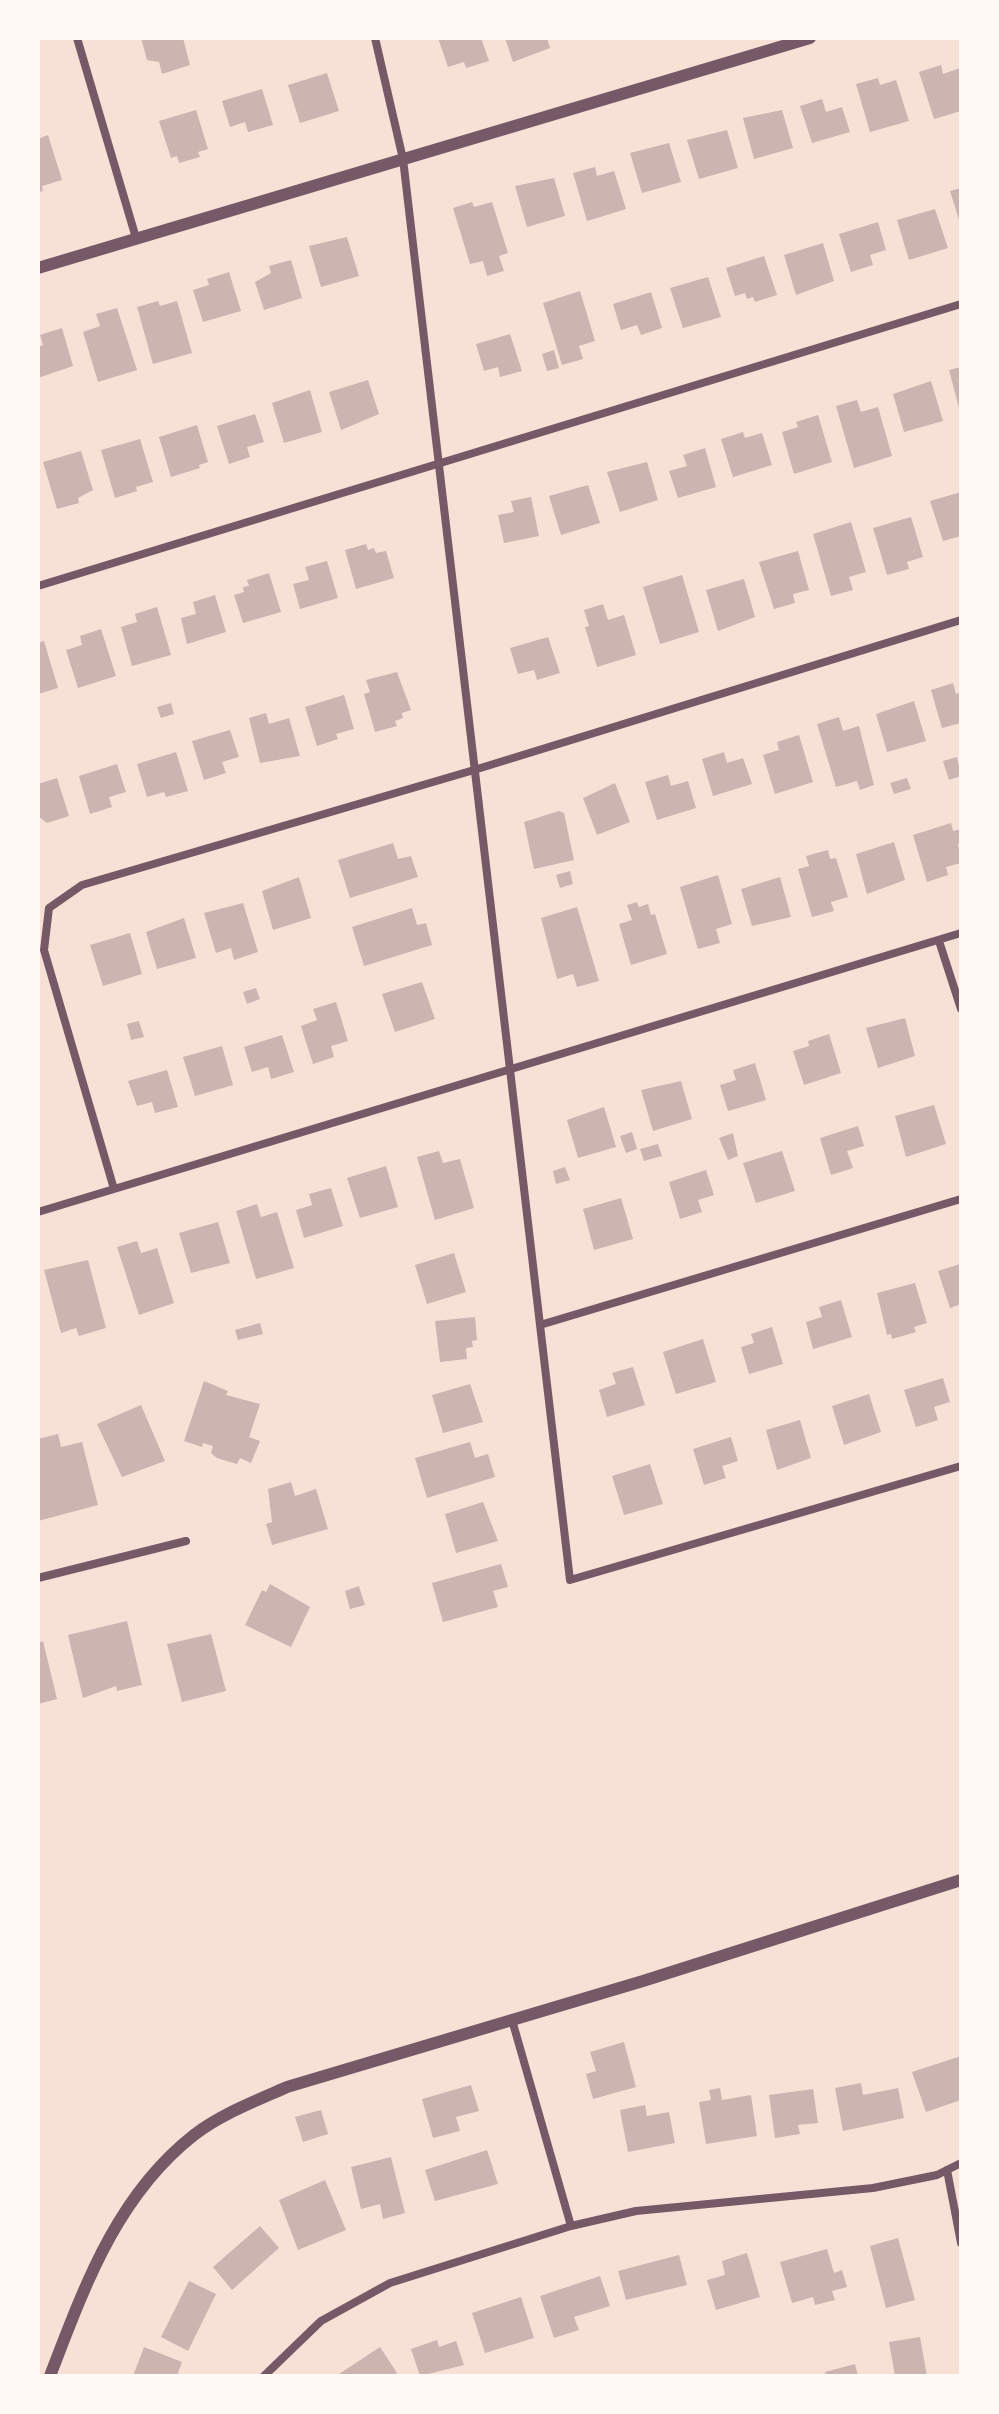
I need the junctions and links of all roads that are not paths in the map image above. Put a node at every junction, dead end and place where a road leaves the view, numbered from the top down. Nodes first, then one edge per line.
1 (77, 38) edge
2 (375, 38) edge
3 (810, 38) edge
4 (403, 159) junction
5 (136, 238) junction
6 (38, 268) edge
7 (961, 304) edge
8 (439, 463) junction
9 (38, 586) edge
10 (961, 620) edge
11 (474, 770) junction
12 (961, 933) edge
13 (939, 941) junction
14 (961, 1009) edge
15 (510, 1070) junction
16 (114, 1189) junction
17 (961, 1199) edge
18 (38, 1212) edge
19 (540, 1325) junction
20 (961, 1466) edge
21 (186, 1541) dead end
22 (38, 1578) edge
23 (961, 1880) edge
24 (512, 2020) junction
25 (961, 2163) edge
26 (947, 2170) junction
27 (571, 2226) junction
28 (961, 2243) edge
29 (50, 2376) edge
30 (264, 2376) edge

1 - 5 street
2 - 4 street
3 - 4 street
4 - 5 street
4 - 8 street
5 - 6 street
7 - 8 street
8 - 9 street
8 - 11 street
10 - 11 street
11 - 15 street
11 - 16 street
12 - 13 street
13 - 14 street
13 - 15 street
15 - 16 street
15 - 19 street
16 - 18 street
17 - 19 street
19 - 20 street
21 - 22 street
23 - 24 street
24 - 27 street
24 - 29 street
25 - 26 street
26 - 27 street
26 - 28 street
27 - 30 street

